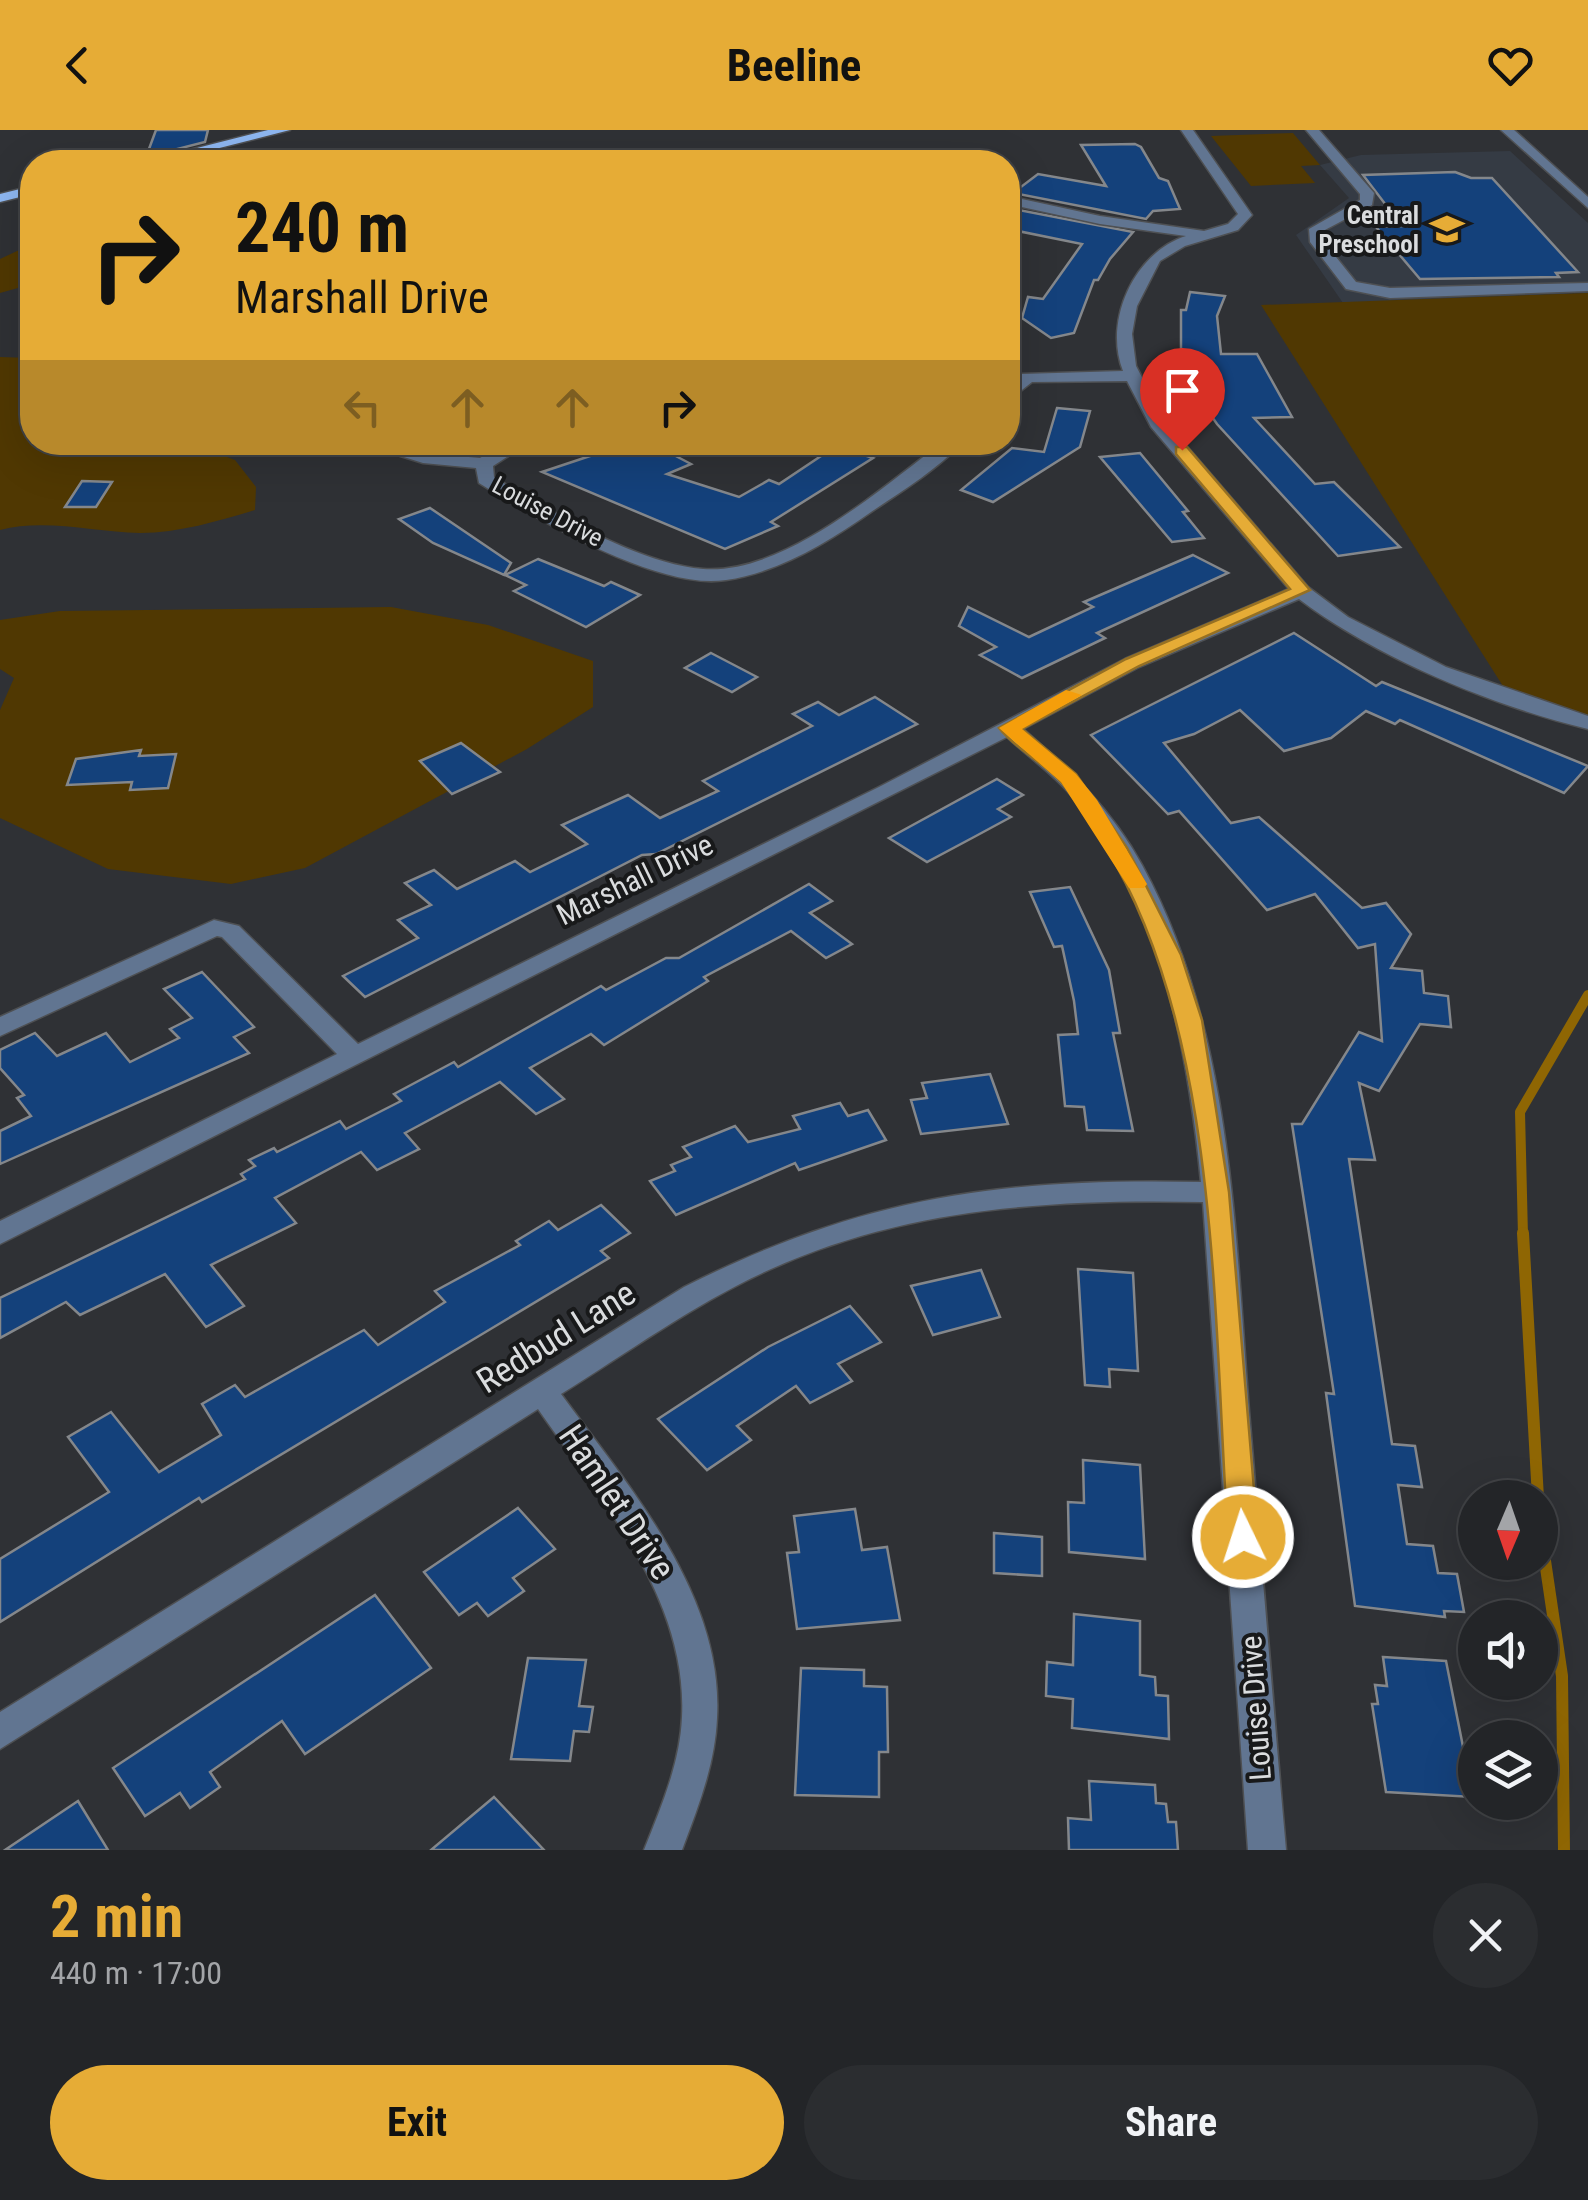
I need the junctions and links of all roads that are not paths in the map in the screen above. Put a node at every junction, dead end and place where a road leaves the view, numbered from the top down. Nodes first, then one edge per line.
1 (284, 130) edge
2 (1187, 130) edge
3 (1312, 130) edge
4 (1507, 130) edge
5 (245, 135) edge
6 (192, 150) edge
7 (1020, 202) edge
8 (1588, 204) edge
9 (1150, 228) junction
10 (1204, 235) junction
11 (1172, 246) junction
12 (1588, 287) edge
13 (1020, 376) edge
14 (1131, 376) junction
15 (1028, 378) junction
16 (1020, 385) edge
17 (411, 455) edge
18 (495, 455) edge
19 (935, 455) edge
20 (484, 464) junction
21 (1301, 590) junction
22 (1588, 723) edge
23 (1009, 728) junction
24 (0, 1027) edge
25 (354, 1056) junction
26 (1217, 1192) junction
27 (0, 1233) edge
28 (542, 1390) junction
29 (0, 1732) edge
30 (663, 1850) edge
31 (1267, 1850) edge

1 - 5 main road
2 - 10 street
3 - 12 street
4 - 8 street
5 - 6 main road
7 - 9 street
9 - 10 street
9 - 11 street
10 - 11 street
11 - 14 street
13 - 15 street
14 - 15 street
14 - 21 street
15 - 16 street
17 - 20 street, Louise Drive
18 - 20 street
19 - 20 street, Louise Drive
21 - 22 street
21 - 23 street, Marshall Drive
23 - 25 street, Marshall Drive
23 - 26 street, Louise Drive
24 - 25 street
25 - 27 street, Marshall Drive
26 - 28 street, Redbud Lane
26 - 31 street, Louise Drive
28 - 29 street, Redbud Lane
28 - 30 street, Hamlet Drive

